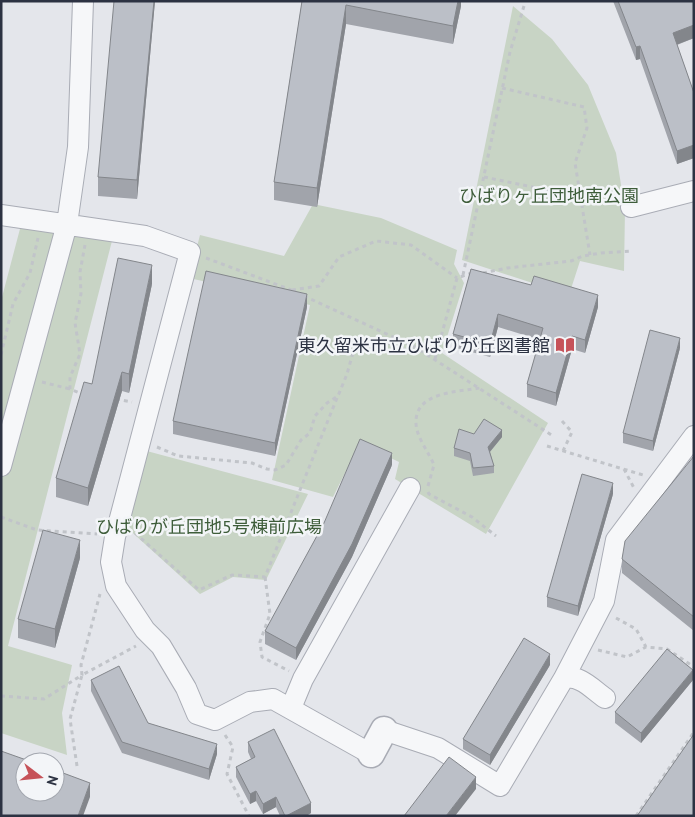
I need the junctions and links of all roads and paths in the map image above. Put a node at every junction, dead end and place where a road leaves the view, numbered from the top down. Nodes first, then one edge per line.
1 (83, 1) edge
2 (524, 6) dead end
3 (502, 88) junction
4 (484, 176) junction
5 (694, 191) edge
6 (581, 197) junction
7 (631, 207) dead end
8 (1, 215) edge
9 (40, 220) junction
10 (67, 224) junction
11 (89, 227) junction
12 (632, 251) dead end
13 (190, 252) junction
14 (590, 255) junction
15 (463, 275) junction
16 (457, 278) junction
17 (292, 290) junction
18 (416, 347) junction
19 (1, 355) edge
20 (435, 359) junction
21 (37, 380) dead end
22 (481, 388) junction
23 (70, 389) junction
24 (88, 396) edge
25 (338, 396) junction
26 (111, 398) edge
27 (150, 404) junction
28 (562, 421) dead end
29 (553, 436) dead end
30 (694, 436) edge
31 (156, 441) dead end
32 (547, 446) dead end
33 (564, 451) junction
34 (1, 466) edge
35 (661, 480) junction
36 (410, 488) dead end
37 (1, 517) edge
38 (117, 528) junction
39 (496, 536) dead end
40 (264, 577) junction
41 (116, 586) junction
42 (600, 610) junction
43 (152, 637) junction
44 (581, 646) junction
45 (646, 647) junction
46 (694, 667) edge
47 (82, 675) junction
48 (564, 678) junction
49 (302, 679) junction
50 (1, 696) edge
51 (605, 698) dead end
52 (291, 708) junction
53 (215, 720) junction
54 (384, 730) joint
55 (694, 732) edge
56 (371, 754) joint
57 (77, 766) dead end
58 (249, 816) edge
59 (636, 816) edge

1 - 10 street
2 - 3 path
3 - 4 path
3 - 6 path
4 - 6 path
4 - 15 path
5 - 7 street
6 - 14 path
8 - 9 street
9 - 10 street
9 - 19 path
10 - 11 street
10 - 34 street
11 - 13 street
11 - 23 path
12 - 14 path
13 - 17 path
13 - 27 street
14 - 15 path
15 - 16 path
16 - 17 path
16 - 20 path
17 - 18 path
18 - 20 path
18 - 25 path
20 - 22 path
21 - 23 path
22 - 29 path
22 - 39 path
23 - 24 path
25 - 31 path
25 - 40 path
26 - 27 path
27 - 38 street
28 - 33 path
30 - 35 street
32 - 33 path
33 - 35 path
35 - 42 street
36 - 49 street
37 - 38 path
38 - 40 path
38 - 41 street
40 - 49 path
41 - 43 street
41 - 47 path
42 - 44 street
42 - 45 path
43 - 47 path
43 - 53 street
44 - 45 path
44 - 48 street
45 - 46 path
47 - 50 path
47 - 57 path
48 - 51 street
48 - 54 street
49 - 52 street
52 - 53 street
52 - 56 street
53 - 58 path
54 - 56 street
55 - 59 path

